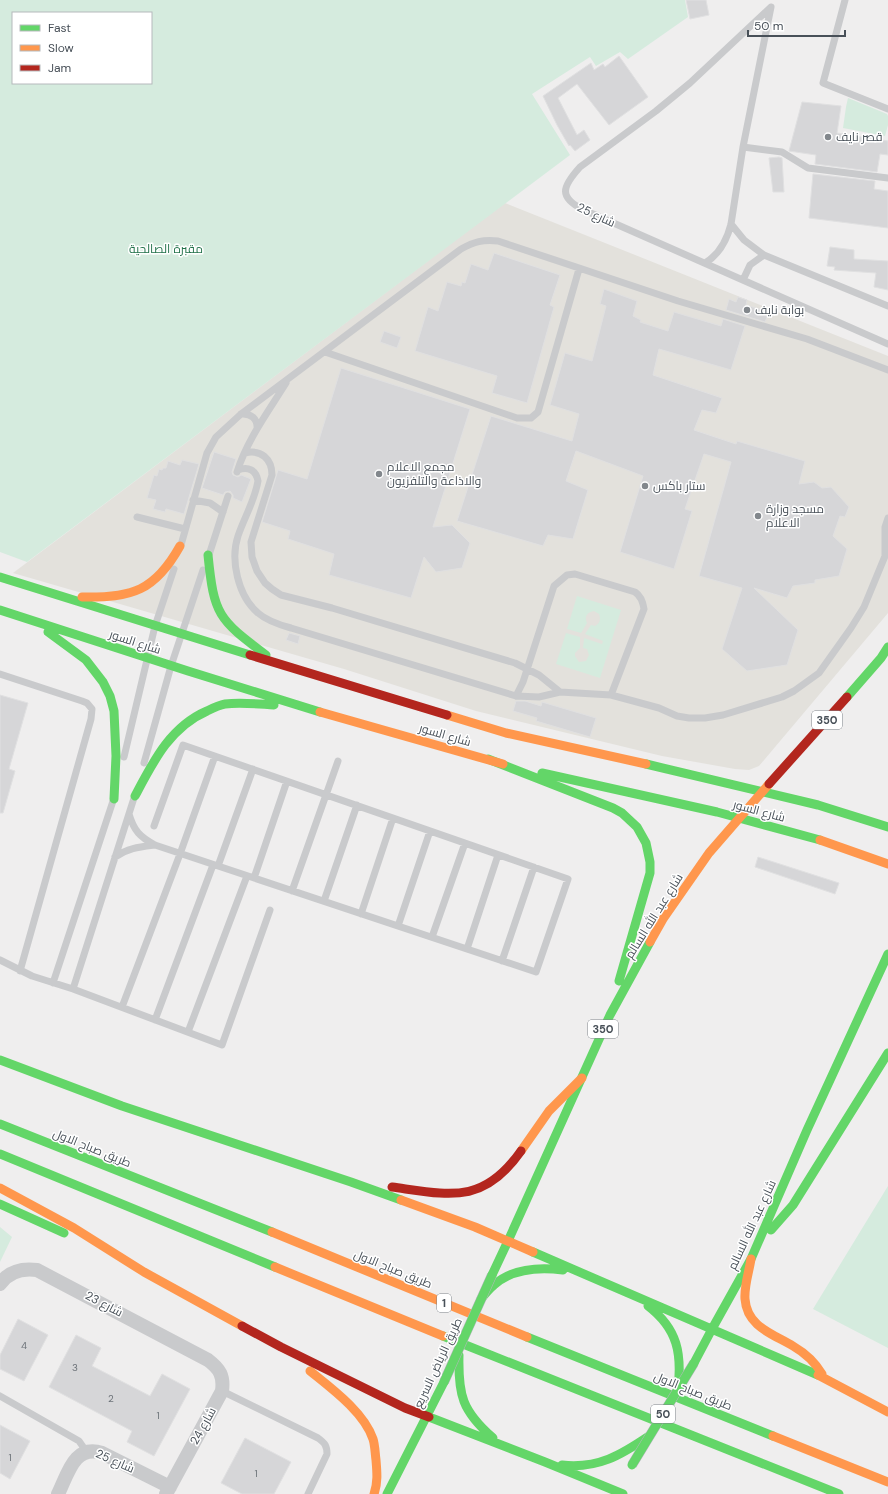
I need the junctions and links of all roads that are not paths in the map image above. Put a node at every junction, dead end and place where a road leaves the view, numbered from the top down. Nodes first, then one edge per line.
1 (845, 0) edge
2 (772, 3) edge
3 (888, 109) edge
4 (742, 147) junction
5 (888, 178) edge
6 (731, 224) junction
7 (764, 255) junction
8 (706, 263) junction
9 (580, 269) junction
10 (743, 280) junction
11 (888, 306) edge
12 (888, 344) edge
13 (325, 352) junction
14 (888, 370) edge
15 (288, 380) junction
16 (241, 414) junction
17 (258, 429) junction
18 (245, 453) junction
19 (228, 496) dead end
20 (193, 500) junction
21 (223, 512) junction
22 (137, 517) dead end
23 (888, 518) edge
24 (185, 528) junction
25 (180, 546) junction
26 (208, 555) junction
27 (0, 577) edge
28 (58, 595) junction
29 (0, 610) edge
30 (33, 621) junction
31 (155, 626) junction
32 (181, 634) junction
33 (888, 647) edge
34 (148, 659) junction
35 (277, 663) junction
36 (170, 666) junction
37 (527, 668) junction
38 (0, 674) edge
39 (560, 692) junction
40 (611, 695) junction
41 (516, 696) junction
42 (311, 708) junction
43 (215, 756) junction
44 (488, 760) junction
45 (338, 761) dead end
46 (253, 769) junction
47 (287, 781) junction
48 (764, 791) junction
49 (326, 794) junction
50 (135, 796) junction
51 (114, 799) junction
52 (357, 805) junction
53 (129, 814) junction
54 (393, 818) junction
55 (740, 818) junction
56 (154, 826) dead end
57 (888, 827) edge
58 (430, 831) junction
59 (465, 843) junction
60 (155, 846) junction
61 (180, 854) junction
62 (498, 854) junction
63 (115, 857) junction
64 (888, 864) edge
65 (216, 866) junction
66 (534, 867) junction
67 (251, 877) junction
68 (292, 890) junction
69 (324, 901) junction
70 (270, 910) dead end
71 (361, 914) junction
72 (398, 926) junction
73 (432, 937) junction
74 (467, 949) junction
75 (888, 954) edge
76 (0, 960) edge
77 (502, 961) junction
78 (20, 971) junction
79 (53, 983) junction
80 (73, 989) junction
81 (122, 1007) junction
82 (610, 1015) junction
83 (155, 1020) junction
84 (188, 1032) junction
85 (888, 1053) edge
86 (0, 1060) edge
87 (582, 1078) junction
88 (23, 1079) dead end
89 (122, 1106) junction
90 (0, 1124) edge
91 (0, 1154) edge
92 (351, 1182) junction
93 (0, 1188) edge
94 (0, 1204) edge
95 (761, 1238) junction
96 (508, 1241) junction
97 (751, 1259) junction
98 (144, 1272) junction
99 (584, 1274) junction
100 (0, 1284) edge
101 (623, 1291) junction
102 (481, 1299) junction
103 (712, 1329) junction
104 (460, 1346) junction
105 (281, 1347) junction
106 (825, 1378) junction
107 (678, 1389) junction
108 (222, 1391) junction
109 (0, 1396) edge
110 (888, 1412) edge
111 (426, 1417) junction
112 (650, 1436) junction
113 (503, 1446) junction
114 (86, 1452) junction
115 (545, 1462) junction
116 (630, 1468) dead end
117 (888, 1482) edge
118 (168, 1490) edge
119 (620, 1491) edge
120 (58, 1494) edge
121 (308, 1494) edge
122 (374, 1494) edge
123 (387, 1494) edge
124 (839, 1494) edge

1 - 3 lane
2 - 4 lane, شارع 25
2 - 8 lane, شارع 25
4 - 5 lane
4 - 6 lane, شارع 25
6 - 7 lane
6 - 8 lane, شارع 25
7 - 10 lane
7 - 11 lane
8 - 10 lane, شارع 25
9 - 13 lane
9 - 13 lane
9 - 14 lane
10 - 12 lane, شارع 25
13 - 15 lane
15 - 16 lane
15 - 17 lane
16 - 17 lane
16 - 20 lane
17 - 18 lane
18 - 37 lane
18 - 41 lane
19 - 21 lane
20 - 21 lane
20 - 24 lane
21 - 26 lane
22 - 24 lane
23 - 40 lane
24 - 25 lane
25 - 28 main road
25 - 31 lane
26 - 32 lane
26 - 35 main road
27 - 28 main road, شارع السور
28 - 31 main road, شارع السور
29 - 30 main road, شارع السور
30 - 34 main road, شارع السور
30 - 51 main road
31 - 32 main road, شارع السور
31 - 34 lane
32 - 35 main road, شارع السور
32 - 36 lane
33 - 48 main road, شارع عبد الله السالم / 350
34 - 36 main road, شارع السور
34 - 51 lane
35 - 48 main road, شارع السور
36 - 42 main road, شارع السور
36 - 50 lane
37 - 39 lane
37 - 40 lane
37 - 41 lane
38 - 78 lane
39 - 40 lane
39 - 41 lane
42 - 44 main road, شارع السور
42 - 50 main road
43 - 46 lane
43 - 56 lane
43 - 61 lane
44 - 55 main road, شارع السور
44 - 82 main road
45 - 49 lane
46 - 47 lane
46 - 65 lane
47 - 49 lane
47 - 67 lane
48 - 55 main road, شارع عبد الله السالم / 350
48 - 57 main road, شارع السور
49 - 52 lane
49 - 68 lane
50 - 53 lane
51 - 79 lane
52 - 54 lane
52 - 69 lane
53 - 60 lane
53 - 63 lane
54 - 58 lane
54 - 71 lane
55 - 64 main road, شارع السور
55 - 82 main road, شارع عبد الله السالم / 350
58 - 59 lane
58 - 72 lane
59 - 62 lane
59 - 73 lane
60 - 61 lane
60 - 63 lane
61 - 65 lane
61 - 81 lane
62 - 66 lane
62 - 74 lane
63 - 80 lane
65 - 67 lane
65 - 83 lane
66 - 77 lane
66 - 77 lane
67 - 68 lane
67 - 84 lane
68 - 69 lane
69 - 71 lane
70 - 84 lane
71 - 72 lane
72 - 73 lane
73 - 74 lane
74 - 77 lane
75 - 95 main road, شارع عبد الله السالم
76 - 78 lane
78 - 79 lane
79 - 80 lane
80 - 81 lane
81 - 83 lane
82 - 87 main road, شارع عبد الله السالم / 350
83 - 84 lane
85 - 95 main road
86 - 89 main road
87 - 92 main road
87 - 96 main road, شارع عبد الله السالم / 350
88 - 89 main road
89 - 92 main road
90 - 117 main road, طريق صباح الاول / 1
91 - 124 main road
92 - 96 main road
93 - 98 main road
94 - 98 main road
95 - 97 main road, شارع عبد الله السالم
96 - 99 main road
96 - 102 main road, طريق الرياض السريع / 350, bridge
97 - 103 main road, شارع عبد الله السالم
97 - 106 main road
98 - 105 main road
99 - 101 main road
99 - 102 main road
100 - 108 street, شارع 23
101 - 103 main road
101 - 107 main road
102 - 104 main road, طريق الرياض السريع, bridge
103 - 106 main road
103 - 107 main road, 50, bridge
104 - 111 main road, طريق الرياض السريع, bridge
104 - 113 main road
105 - 111 main road
105 - 122 main road
106 - 110 main road
107 - 112 main road, 50, bridge
108 - 118 street, شارع 24
108 - 121 lane
109 - 114 lane
111 - 113 main road
111 - 123 main road, طريق الرياض السريع
112 - 115 main road
112 - 116 main road, 50, bridge
113 - 115 main road
114 - 118 street, شارع 25
114 - 120 street, شارع 25
115 - 119 main road

